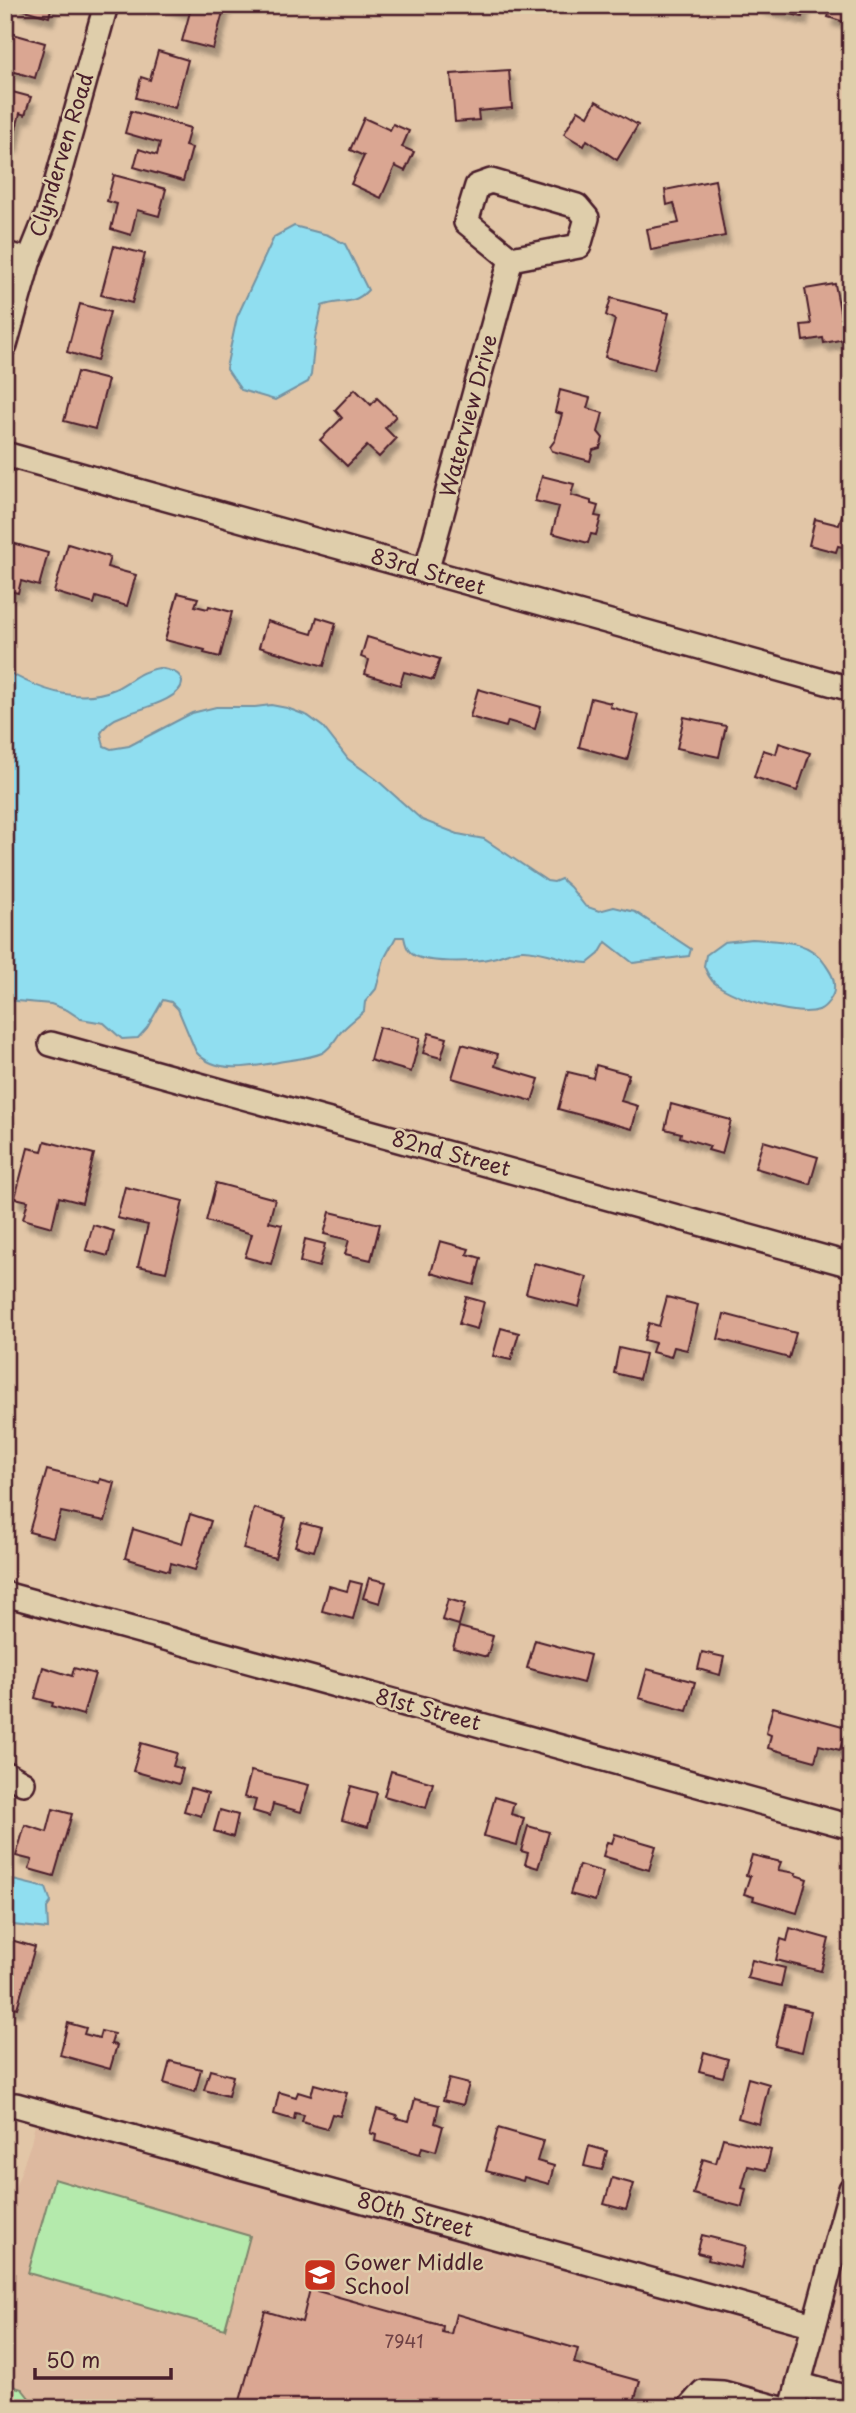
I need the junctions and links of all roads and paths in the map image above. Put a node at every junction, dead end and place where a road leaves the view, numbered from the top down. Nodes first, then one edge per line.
1 (106, 5) edge
2 (5, 254) edge
3 (512, 259) junction
4 (29, 260) junction
5 (5, 345) edge
6 (5, 454) edge
7 (426, 572) junction
8 (851, 689) edge
9 (51, 1044) dead end
10 (851, 1265) edge
11 (5, 1594) edge
12 (851, 1827) edge
13 (16, 2105) dead end
14 (851, 2189) edge
15 (840, 2271) edge
16 (814, 2325) junction
17 (799, 2384) junction
18 (851, 2399) edge
19 (689, 2408) edge
20 (778, 2408) edge
21 (792, 2408) edge

1 - 4 street, Clynderven Road
2 - 4 street
3 - 3 street
3 - 7 street, Waterview Drive
4 - 5 street, Clynderven Road
6 - 7 street, 83rd Street
7 - 8 street, 83rd Street
9 - 10 street, 82nd Street
11 - 12 street, 81st Street
13 - 16 street, 80th Street
14 - 15 street
15 - 16 street
16 - 17 street
17 - 18 street
17 - 21 street
19 - 20 street

